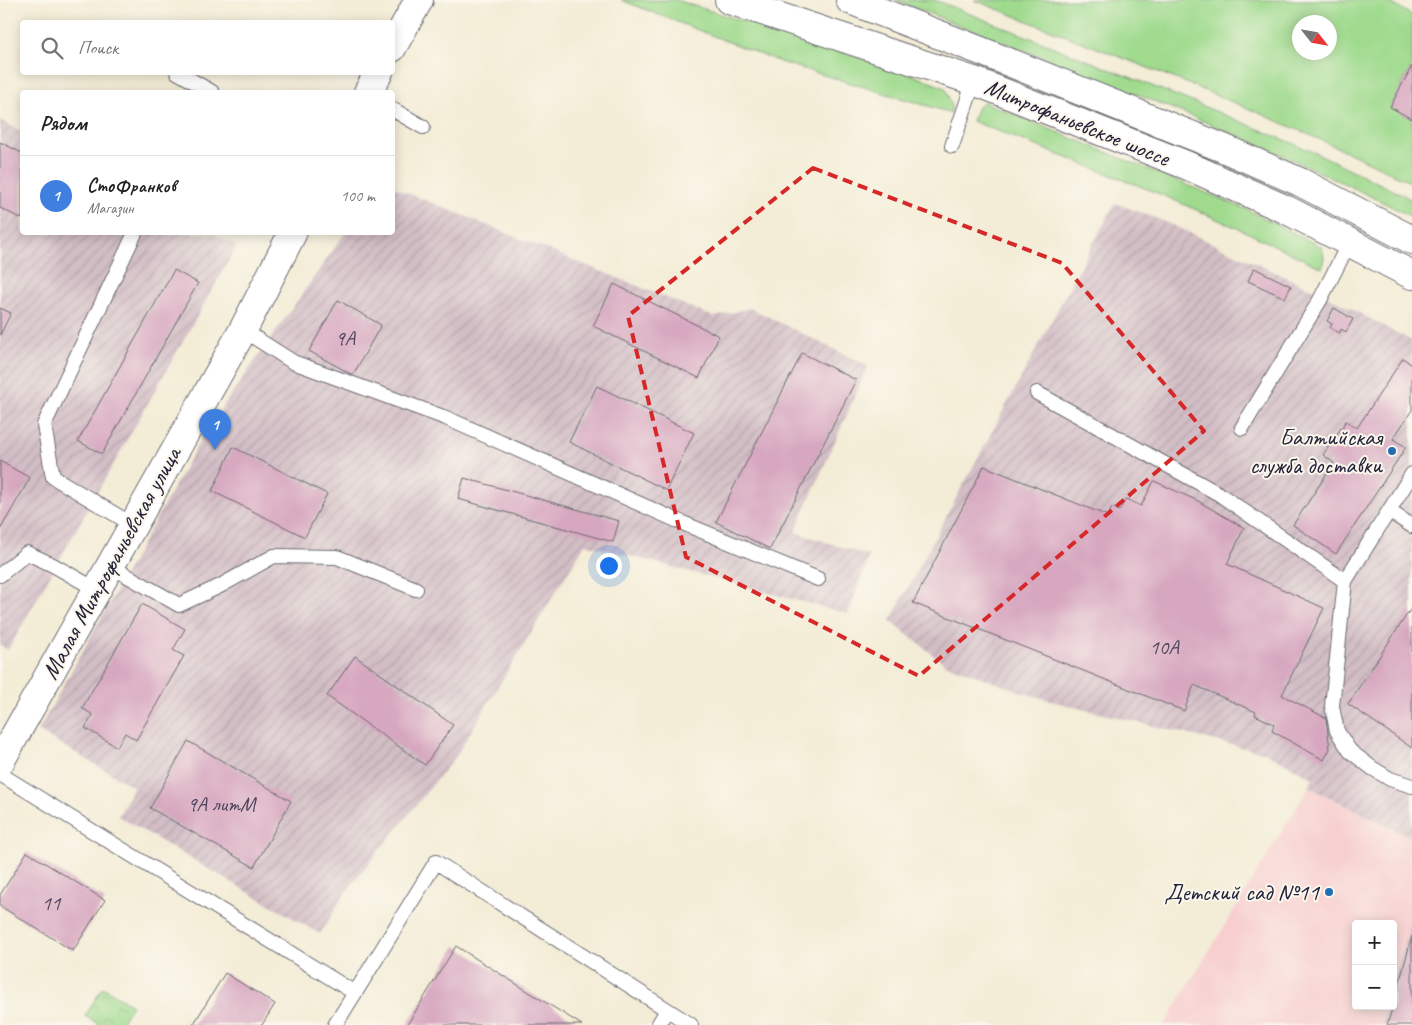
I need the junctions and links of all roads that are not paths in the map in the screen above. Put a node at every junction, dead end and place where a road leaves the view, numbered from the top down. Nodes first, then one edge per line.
1 (419, 0) edge
2 (728, 0) edge
3 (850, 0) edge
4 (395, 43) edge
5 (182, 75) edge
6 (377, 75) edge
7 (974, 81) junction
8 (208, 90) edge
9 (369, 90) edge
10 (395, 111) edge
11 (423, 127) dead end
12 (952, 146) dead end
13 (134, 235) edge
14 (291, 235) edge
15 (1412, 240) edge
16 (1350, 241) junction
17 (1412, 275) edge
18 (243, 330) junction
19 (1037, 393) dead end
20 (1242, 428) dead end
21 (1412, 474) edge
22 (1388, 510) junction
23 (133, 525) junction
24 (1412, 526) edge
25 (110, 566) junction
26 (0, 575) edge
27 (818, 579) dead end
28 (1345, 581) junction
29 (97, 590) junction
30 (416, 590) dead end
31 (0, 762) edge
32 (0, 774) edge
33 (1412, 786) edge
34 (355, 993) junction
35 (667, 1010) junction
36 (334, 1025) edge
37 (658, 1025) edge
38 (691, 1025) edge

1 - 4 main road
2 - 7 main road, Митрофаньевское шоссе
3 - 15 main road, Митрофаньевское шоссе
5 - 8 lane
6 - 9 main road
7 - 12 lane
7 - 16 main road, Митрофаньевское шоссе
10 - 11 lane
13 - 23 lane
14 - 18 main road, Малая Митрофаньевская улица
16 - 17 main road, Митрофаньевское шоссе
16 - 20 lane
18 - 23 main road, Малая Митрофаньевская улица
18 - 27 lane
19 - 28 lane
21 - 22 lane
22 - 24 lane
22 - 28 lane
23 - 25 main road, Малая Митрофаньевская улица
25 - 29 main road, Малая Митрофаньевская улица
25 - 30 lane
26 - 29 lane
28 - 33 lane
29 - 31 main road, Малая Митрофаньевская улица
32 - 34 lane
34 - 35 lane
34 - 36 lane
35 - 37 lane
35 - 38 lane

